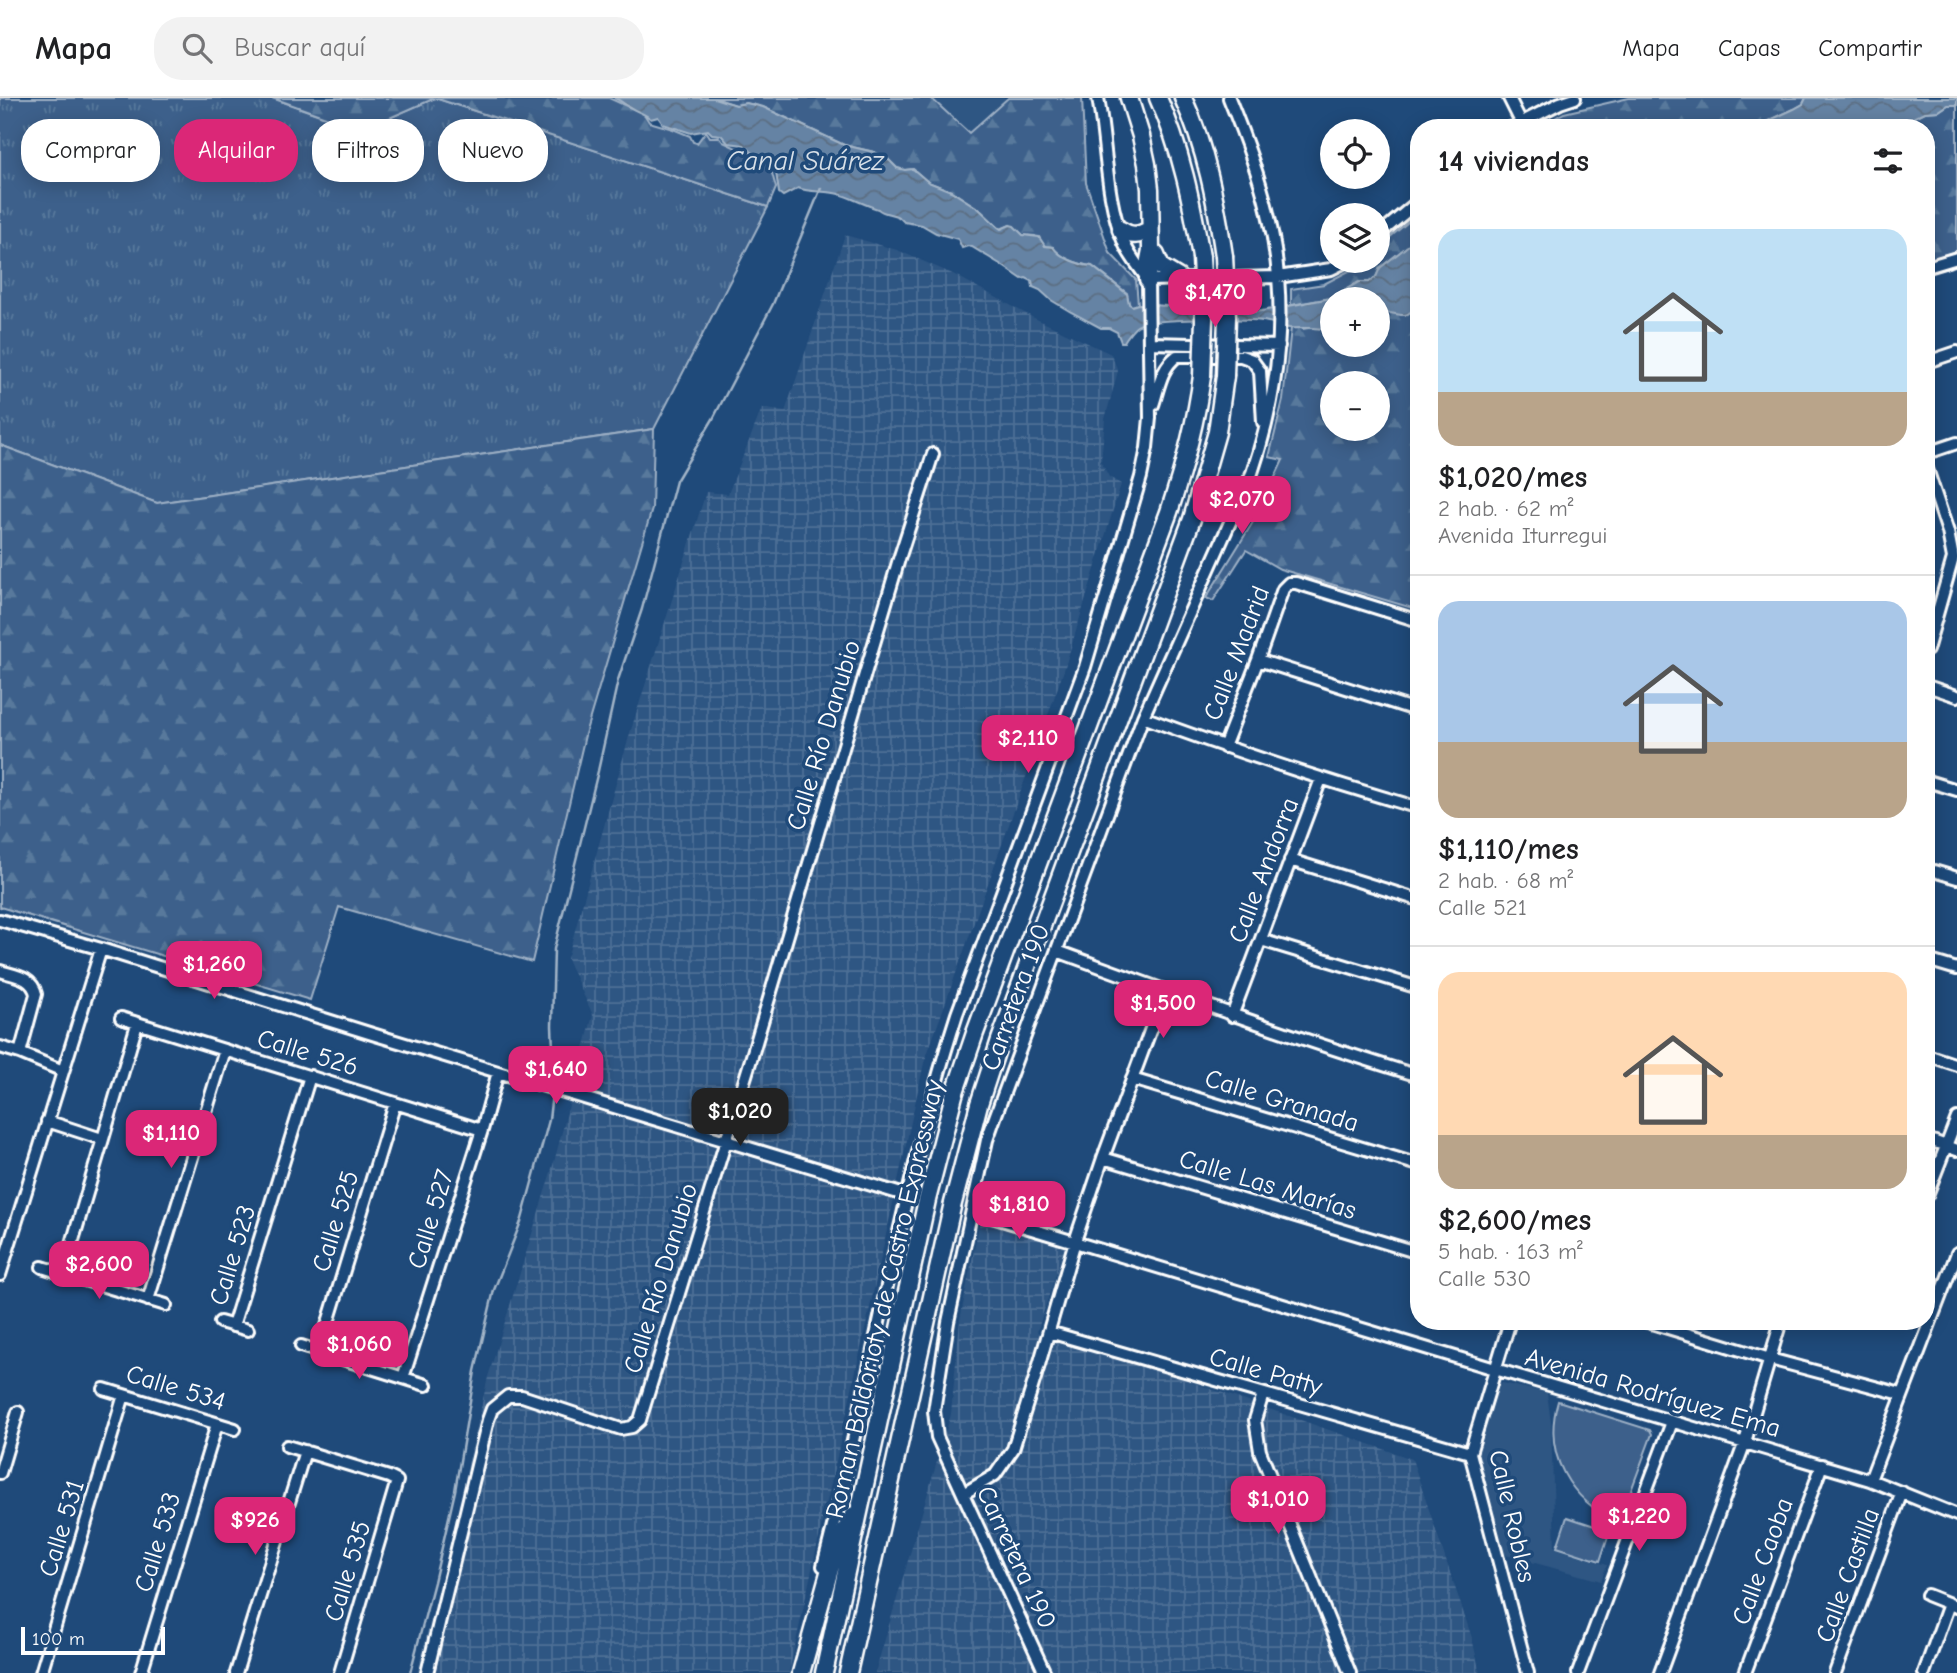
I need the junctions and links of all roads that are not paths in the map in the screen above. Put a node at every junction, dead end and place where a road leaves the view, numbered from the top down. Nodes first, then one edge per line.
1 (1098, 98) edge
2 (1129, 98) edge
3 (1158, 98) edge
4 (1183, 98) edge
5 (1229, 98) edge
6 (1509, 98) edge
7 (1575, 98) edge
8 (1514, 119) edge
9 (1528, 119) edge
10 (1410, 208) edge
11 (1390, 225) edge
12 (1150, 229) junction
13 (1121, 230) junction
14 (1151, 250) junction
15 (1957, 258) edge
16 (1935, 265) edge
17 (1320, 271) edge
18 (1278, 277) junction
19 (1179, 278) junction
20 (1149, 288) junction
21 (1279, 342) junction
22 (1150, 348) junction
23 (1957, 352) edge
24 (1935, 359) edge
25 (1150, 418) junction
26 (1264, 439) junction
27 (1957, 443) edge
28 (1935, 450) edge
29 (933, 454) dead end
30 (1935, 490) edge
31 (1952, 531) edge
32 (1410, 618) edge
33 (1935, 623) edge
34 (1258, 660) junction
35 (1935, 689) edge
36 (1957, 696) edge
37 (1410, 708) edge
38 (1143, 717) junction
39 (1224, 747) junction
40 (1321, 779) junction
41 (1935, 783) edge
42 (1957, 790) edge
43 (1410, 805) edge
44 (1290, 860) junction
45 (1935, 871) edge
46 (1957, 878) edge
47 (1410, 897) edge
48 (0, 920) edge
49 (1261, 940) junction
50 (101, 949) junction
51 (1057, 951) junction
52 (1935, 962) edge
53 (1957, 969) edge
54 (0, 971) edge
55 (1410, 985) edge
56 (1165, 991) junction
57 (1232, 1016) junction
58 (121, 1018) dead end
59 (137, 1024) junction
60 (0, 1047) edge
61 (225, 1050) junction
62 (20, 1053) junction
63 (1935, 1058) edge
64 (1957, 1065) edge
65 (63, 1071) junction
66 (498, 1072) junction
67 (1410, 1073) edge
68 (310, 1076) junction
69 (1132, 1079) junction
70 (395, 1103) junction
71 (1957, 1118) edge
72 (47, 1122) junction
73 (482, 1130) junction
74 (102, 1139) junction
75 (725, 1141) junction
76 (1935, 1142) edge
77 (1952, 1148) edge
78 (1103, 1158) junction
79 (1410, 1162) edge
80 (1935, 1180) edge
81 (908, 1196) junction
82 (972, 1211) junction
83 (1074, 1241) junction
84 (1410, 1250) edge
85 (1957, 1252) edge
86 (42, 1267) dead end
87 (63, 1274) junction
88 (0, 1275) edge
89 (148, 1300) junction
90 (166, 1305) dead end
91 (1935, 1308) edge
92 (220, 1322) dead end
93 (233, 1326) junction
94 (247, 1330) dead end
95 (1507, 1330) edge
96 (1675, 1330) edge
97 (1778, 1330) edge
98 (1926, 1330) edge
99 (1049, 1332) junction
100 (300, 1346) dead end
101 (319, 1352) junction
102 (1770, 1359) junction
103 (1495, 1369) junction
104 (403, 1378) junction
105 (426, 1385) dead end
106 (104, 1389) dead end
107 (1263, 1394) junction
108 (1901, 1394) junction
109 (124, 1395) junction
110 (18, 1412) dead end
111 (1672, 1422) junction
112 (217, 1424) junction
113 (235, 1429) dead end
114 (1745, 1442) junction
115 (288, 1446) dead end
116 (305, 1451) junction
117 (1470, 1453) junction
118 (1822, 1465) junction
119 (0, 1473) edge
120 (1870, 1480) junction
121 (1902, 1492) junction
122 (963, 1494) junction
123 (862, 1500) junction
124 (1957, 1515) edge
125 (1927, 1595) dead end
126 (1953, 1606) edge
127 (802, 1665) edge
128 (41, 1673) edge
129 (141, 1673) edge
130 (236, 1673) edge
131 (340, 1673) edge
132 (427, 1673) edge
133 (824, 1673) edge
134 (848, 1673) edge
135 (1045, 1673) edge
136 (1350, 1673) edge
137 (1528, 1673) edge
138 (1578, 1673) edge
139 (1660, 1673) edge
140 (1745, 1673) edge
141 (1835, 1673) edge
142 (1924, 1673) edge

1 - 13 street
2 - 12 highway
3 - 123 highway, Roman Baldorioty de Castro Expressway, bridge
4 - 134 highway, Roman Baldorioty de Castro Expressway, bridge
5 - 18 street, Carretera 190
6 - 8 street
7 - 9 street
10 - 11 street
12 - 13 highway
12 - 14 highway
13 - 20 street
14 - 19 highway
14 - 20 highway
15 - 16 street
17 - 18 street
18 - 19 street
18 - 21 street, Carretera 190
19 - 20 street
20 - 22 street
21 - 22 street
21 - 26 street, Carretera 190
22 - 25 street
23 - 24 street
25 - 26 street
25 - 81 street
26 - 38 street, Carretera 190
27 - 28 street
29 - 75 street, Calle Río Danubio
30 - 31 street
31 - 33 street
32 - 34 street, Calle Madrid
34 - 37 street
34 - 39 street, Calle Madrid
35 - 36 street
38 - 39 street
38 - 51 street, Carretera 190
39 - 40 street
40 - 43 street
40 - 44 street, Calle Andorra
41 - 42 street
44 - 47 street
44 - 49 street, Calle Andorra
45 - 46 street
48 - 50 street
49 - 55 street
49 - 57 street, Calle Andorra
50 - 65 street
50 - 66 street
51 - 56 street
51 - 82 street, Carretera 190
52 - 53 street
54 - 62 street
56 - 57 street
56 - 69 street
57 - 67 street
58 - 59 street, Calle 526
59 - 61 street, Calle 526
59 - 74 street
60 - 62 street
61 - 68 street, Calle 526
61 - 89 street
62 - 65 street
63 - 64 street
65 - 72 street
66 - 73 street, Calle 527
66 - 75 street
68 - 70 street, Calle 526
68 - 93 street, Calle 523
69 - 78 street
69 - 79 street, Calle Granada
70 - 73 street, Calle 526
70 - 101 street, Calle 525
71 - 77 street
72 - 74 street
72 - 88 street
73 - 104 street, Calle 527
74 - 87 street
75 - 81 street
75 - 132 street, Calle Río Danubio
76 - 77 street
77 - 80 street
78 - 83 street
78 - 84 street, Calle Las Marías
81 - 127 street
82 - 83 street, Avenida Rodríguez Ema
82 - 122 street, Carretera 190
83 - 99 street
83 - 103 street, Avenida Rodríguez Ema
85 - 91 street
86 - 87 street
87 - 89 street
89 - 90 street
92 - 93 street, Calle 523
93 - 94 street, Calle 523
95 - 103 street, Calle Robles
96 - 102 street
97 - 102 street
98 - 108 street
99 - 107 street, Calle Patty
99 - 122 street
100 - 101 street
101 - 104 street
102 - 108 street
102 - 114 street
103 - 111 street, Avenida Rodríguez Ema
103 - 117 street, Calle Robles
104 - 105 street
106 - 109 street, Calle 534
107 - 117 street, Calle Patty
107 - 136 street
108 - 120 street
109 - 112 street, Calle 534
109 - 128 street, Calle 531
110 - 119 street
111 - 114 street, Avenida Rodríguez Ema
111 - 138 street
112 - 113 street, Calle 534
112 - 129 street, Calle 533
114 - 118 street, Avenida Rodríguez Ema
114 - 139 street
115 - 116 street
116 - 130 street
116 - 131 street, Calle 535
117 - 137 street, Calle Robles
118 - 120 street, Avenida Rodríguez Ema
118 - 140 street, Calle Caoba
120 - 121 street, Avenida Rodríguez Ema
121 - 124 street, Avenida Rodríguez Ema
121 - 141 street, Calle Castilla
122 - 135 street, Carretera 190
123 - 127 highway
123 - 133 highway, Roman Baldorioty de Castro Expressway
125 - 126 street
126 - 142 street

